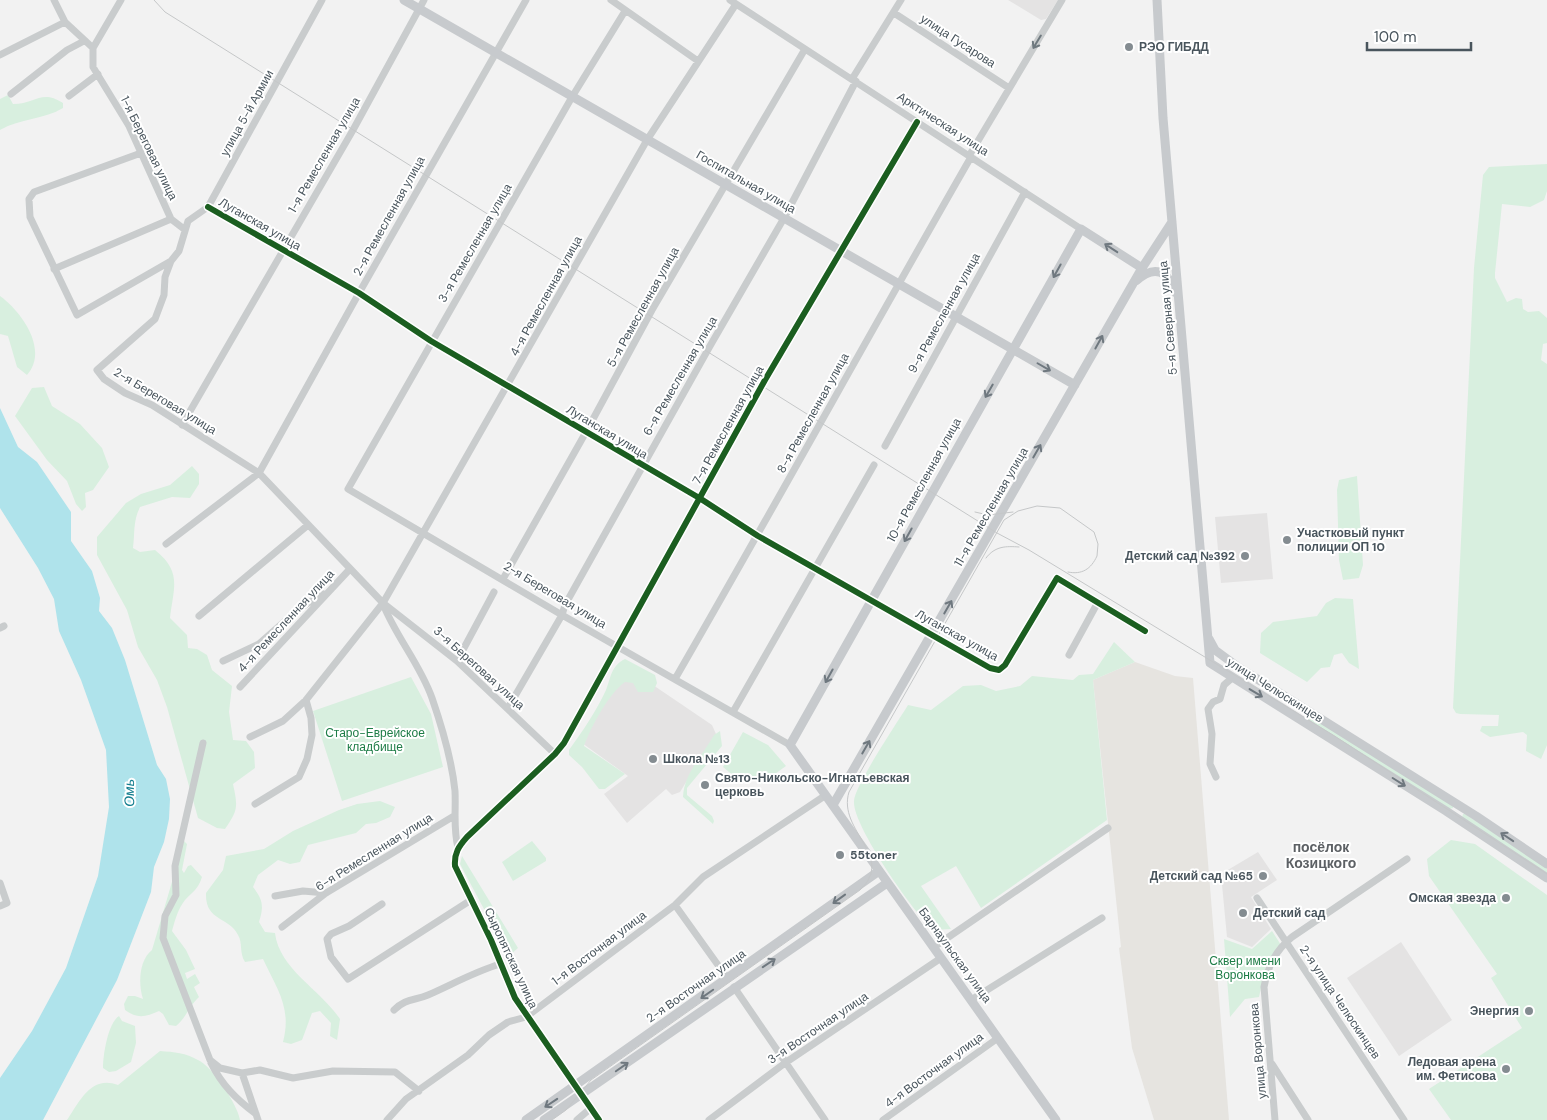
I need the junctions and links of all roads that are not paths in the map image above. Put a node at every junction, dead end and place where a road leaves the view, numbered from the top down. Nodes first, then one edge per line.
1 (54, 0) edge
2 (121, 0) edge
3 (322, 0) edge
4 (404, 0) edge
5 (424, 0) edge
6 (526, 0) edge
7 (611, 0) edge
8 (1062, 0) edge
9 (1157, 0) edge
10 (899, 1) edge
11 (733, 2) edge
12 (419, 9) junction
13 (625, 11) junction
14 (894, 13) junction
15 (65, 22) junction
16 (84, 41) junction
17 (93, 48) junction
18 (806, 49) junction
19 (0, 53) edge
20 (495, 53) junction
21 (698, 61) junction
22 (98, 74) junction
23 (854, 80) junction
24 (1009, 88) junction
25 (10, 94) dead end
26 (69, 96) dead end
27 (572, 97) junction
28 (917, 122) junction
29 (647, 140) junction
30 (141, 153) junction
31 (970, 156) junction
32 (726, 185) junction
33 (1025, 192) junction
34 (208, 207) junction
35 (784, 218) junction
36 (172, 219) junction
37 (1172, 222) junction
38 (1081, 228) junction
39 (184, 229) junction
40 (282, 250) junction
41 (841, 250) junction
42 (171, 261) junction
43 (1142, 268) junction
44 (54, 269) junction
45 (898, 283) junction
46 (1132, 284) junction
47 (359, 292) junction
48 (1179, 304) junction
49 (955, 316) junction
50 (432, 341) junction
51 (1013, 348) junction
52 (1075, 385) junction
53 (508, 387) junction
54 (182, 425) junction
55 (586, 432) junction
56 (885, 446) dead end
57 (874, 465) dead end
58 (642, 466) junction
59 (259, 473) junction
60 (348, 489) joint
61 (701, 499) junction
62 (308, 525) junction
63 (424, 534) junction
64 (758, 536) junction
65 (166, 544) dead end
66 (815, 569) junction
67 (349, 570) junction
68 (502, 578) junction
69 (331, 590) junction
70 (494, 592) dead end
71 (871, 600) junction
72 (1098, 602) junction
73 (383, 604) junction
74 (562, 615) junction
75 (199, 616) dead end
76 (1145, 631) dead end
77 (932, 635) junction
78 (1207, 635) junction
79 (618, 647) junction
80 (1069, 655) dead end
81 (223, 661) dead end
82 (457, 661) junction
83 (1232, 678) junction
84 (675, 679) junction
85 (240, 687) dead end
86 (306, 700) junction
87 (1302, 707) junction
88 (508, 708) junction
89 (733, 712) junction
90 (1295, 717) junction
91 (250, 737) dead end
92 (203, 743) dead end
93 (790, 745) junction
94 (555, 754) junction
95 (1216, 777) dead end
96 (826, 795) junction
97 (255, 804) dead end
98 (833, 805) junction
99 (454, 816) junction
100 (1108, 828) dead end
101 (458, 848) junction
102 (1407, 859) dead end
103 (1547, 864) edge
104 (879, 871) junction
105 (1547, 878) edge
106 (0, 883) edge
107 (888, 883) junction
108 (326, 893) junction
109 (276, 896) dead end
110 (1257, 898) dead end
111 (471, 900) junction
112 (4, 904) edge
113 (382, 904) dead end
114 (674, 905) junction
115 (1102, 918) dead end
116 (282, 927) dead end
117 (1286, 941) junction
118 (934, 947) junction
119 (941, 958) junction
120 (500, 964) junction
121 (728, 979) junction
122 (734, 987) junction
123 (972, 1000) junction
124 (394, 1010) dead end
125 (526, 1017) junction
126 (998, 1038) junction
127 (210, 1060) junction
128 (1270, 1061) junction
129 (786, 1063) junction
130 (242, 1073) junction
131 (576, 1086) junction
132 (419, 1090) junction
133 (582, 1096) junction
134 (591, 1108) junction
135 (257, 1117) edge
136 (1052, 1119) edge
137 (387, 1120) edge
138 (526, 1120) edge
139 (544, 1120) edge
140 (578, 1120) edge
141 (599, 1120) edge
142 (709, 1120) edge
143 (825, 1120) edge
144 (883, 1120) edge
145 (1275, 1120) edge
146 (1308, 1120) edge
147 (1404, 1120) edge

1 - 15 street
2 - 17 street
3 - 34 street, улица 5-й Армии
4 - 12 main road, Госпитальная улица
5 - 12 street, 1-я Ремесленная улица
6 - 20 street, 2-я Ремесленная улица
7 - 13 street
8 -> 24 street, 8-я Ремесленная улица
9 - 37 main road, 5-я Северная улица
10 - 14 street, 6-я Ремесленная улица
11 - 18 street, Арктическая улица
11 - 21 street, 4-я Ремесленная улица
12 - 20 main road, Госпитальная улица
12 - 40 street, 1-я Ремесленная улица
13 - 21 street
13 - 27 street, 3-я Ремесленная улица
14 - 23 street, 6-я Ремесленная улица
14 - 24 street, улица Гусарова
15 - 16 street
15 - 19 street
16 - 17 street
16 - 25 street
17 - 22 street, 1-я Береговая улица
18 - 23 street, Арктическая улица
18 - 32 street, 5-я Ремесленная улица
20 - 27 main road, Госпитальная улица
20 - 47 street, 2-я Ремесленная улица
21 - 29 street, 4-я Ремесленная улица
22 - 26 street
22 - 30 street, 1-я Береговая улица
23 - 28 street, Арктическая улица
23 - 35 street, 6-я Ремесленная улица
24 - 31 street, 8-я Ремесленная улица
27 - 29 main road, Госпитальная улица
27 - 50 street, 3-я Ремесленная улица
28 - 31 street, Арктическая улица
28 - 41 street, 7-я Ремесленная улица
29 - 32 main road, Госпитальная улица
29 - 53 street, 4-я Ремесленная улица
30 - 36 street, 1-я Береговая улица
30 - 44 street
31 - 33 street, Арктическая улица
31 - 45 street, 8-я Ремесленная улица
32 - 35 main road, Госпитальная улица
32 - 55 street, 5-я Ремесленная улица
33 - 38 street, Арктическая улица
33 - 49 street, 9-я Ремесленная улица
34 - 39 street, улица 5-й Армии
34 - 40 street, Луганская улица
35 - 41 main road, Госпитальная улица
35 - 58 street, 6-я Ремесленная улица
36 - 39 street, 1-я Береговая улица
36 - 44 street
37 - 43 main road, 11-я Ремесленная улица
37 - 48 main road, 5-я Северная улица
43 -> 38 main road, Арктическая улица
38 -> 51 main road, 10-я Ремесленная улица
39 - 42 street, 2-я Береговая улица
40 - 47 street, Луганская улица
40 - 54 street, 1-я Ремесленная улица
41 - 45 main road, Госпитальная улица
41 - 61 street, 7-я Ремесленная улица
42 - 44 street
42 - 54 street, 2-я Береговая улица
43 - 46 main road, 11-я Ремесленная улица
45 - 49 main road, Госпитальная улица
45 - 64 street, 8-я Ремесленная улица
46 - 48 main road
52 -> 46 main road, 11-я Ремесленная улица
47 - 50 street, Луганская улица
47 - 59 street, 2-я Ремесленная улица
48 - 78 main road, 5-я Северная улица
49 - 51 main road, Госпитальная улица
49 - 56 street, 9-я Ремесленная улица
50 - 53 street, Луганская улица
50 - 60 street, 3-я Ремесленная улица
51 -> 52 main road, Госпитальная улица
51 -> 71 main road, 10-я Ремесленная улица
77 -> 52 main road, 11-я Ремесленная улица
53 - 55 street, Луганская улица
53 - 63 street, 4-я Ремесленная улица
54 - 59 street, 2-я Береговая улица
55 - 58 street, Луганская улица
55 - 68 street, 5-я Ремесленная улица
57 - 66 street
58 - 61 street, Луганская улица
58 - 74 street, 6-я Ремесленная улица
59 - 62 street, 2-я Береговая улица
59 - 65 street, 2-я Ремесленная улица
60 - 63 street, 2-я Береговая улица
61 - 64 street, Луганская улица
61 - 79 street, 7-я Ремесленная улица
62 - 67 street, 3-я Береговая улица
62 - 75 street
63 - 68 street, 2-я Береговая улица
63 - 73 street, 4-я Ремесленная улица
64 - 66 street, Луганская улица
64 - 84 street, 8-я Ремесленная улица
66 - 71 street, Луганская улица
66 - 89 street
67 - 69 street, 4-я Ремесленная улица
67 - 73 street, 3-я Береговая улица
68 - 74 street, 2-я Береговая улица
69 - 81 street
69 - 85 street, 4-я Ремесленная улица
70 - 82 street
71 - 77 street, Луганская улица
71 -> 93 main road, 10-я Ремесленная улица
72 - 76 street
72 - 77 street, Луганская улица
72 - 80 street
73 - 82 street, 3-я Береговая улица
73 - 86 street, 4-я Ремесленная улица
73 - 99 street, 3-я Береговая улица
74 - 79 street, 2-я Береговая улица
74 - 88 street, 6-я Ремесленная улица
98 -> 77 main road, 11-я Ремесленная улица
78 - 83 main road, улица Челюскинцев
78 - 87 main road, улица Челюскинцев
79 - 84 street, 2-я Береговая улица
79 - 94 street, 7-я Ремесленная улица
82 - 88 street, 3-я Береговая улица
83 -> 90 main road, улица Челюскинцев
83 - 95 street
84 - 89 street, 2-я Береговая улица
86 - 91 street, 4-я Ремесленная улица
86 - 97 street
87 - 90 main road
103 -> 87 main road, улица Челюскинцев
88 - 94 street, 3-я Береговая улица
89 - 93 street, 2-я Береговая улица
90 -> 105 main road, улица Челюскинцев
92 - 127 street
93 - 96 main road, 2-я Береговая улица
94 - 101 street, 7-я Ремесленная улица
96 - 98 main road, 2-я Береговая улица
96 - 114 street, 1-я Восточная улица
98 - 104 main road, Барнаульская улица
99 - 101 street, 3-я Береговая улица
99 - 108 street, 6-я Ремесленная улица
100 - 118 street
101 - 111 street, Сыропятская улица
102 - 117 street, улица Воронкова
104 - 107 main road, Барнаульская улица
104 -> 121 main road, 2-я Восточная улица
106 - 112 street
107 - 118 main road, Барнаульская улица
122 -> 107 main road, 2-я Восточная улица
108 - 109 street
108 - 116 street, 6-я Ремесленная улица
110 - 117 street, 2-я улица Челюскинцев
111 - 113 street
111 - 120 street, Сыропятская улица
114 - 121 street
114 - 125 street, 1-я Восточная улица
115 - 123 street
117 - 128 street, улица Воронкова
117 - 147 street, 2-я улица Челюскинцев
118 - 119 main road, Барнаульская улица
119 - 123 main road, Барнаульская улица
119 - 129 street, 3-я Восточная улица
120 - 124 street
120 - 125 street, Сыропятская улица
121 -> 131 main road, 2-я Восточная улица
122 - 129 street
133 -> 122 main road, 2-я Восточная улица
123 - 126 main road, Барнаульская улица
125 - 131 street, Сыропятская улица
125 - 132 street, 1-я Восточная улица
126 - 136 main road, Барнаульская улица
126 - 144 street, 4-я Восточная улица
127 - 130 street
127 - 135 street
128 - 145 street, улица Воронкова
128 - 146 street
129 - 142 street, 3-я Восточная улица
129 - 143 street
130 - 132 street
130 - 135 street
131 - 133 street, Сыропятская улица
131 -> 138 main road, 2-я Восточная улица
132 - 137 street, 1-я Восточная улица
133 - 134 street, Сыропятская улица
133 - 139 main road, 2-я Восточная улица
134 - 140 street
134 - 141 street, Сыропятская улица

